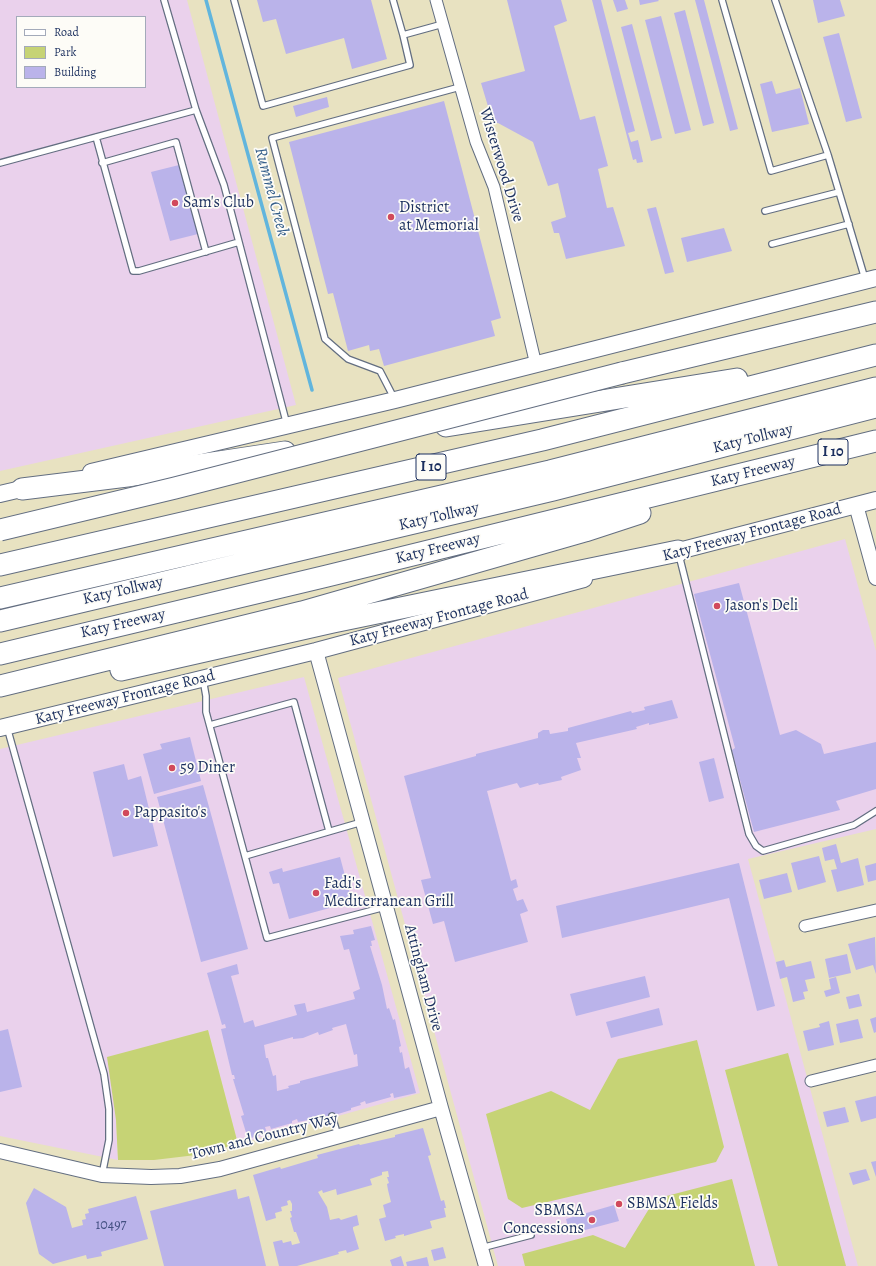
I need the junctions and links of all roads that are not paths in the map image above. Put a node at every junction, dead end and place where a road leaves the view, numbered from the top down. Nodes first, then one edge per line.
1 (164, 0) edge
2 (234, 0) edge
3 (394, 0) edge
4 (436, 0) edge
5 (722, 0) edge
6 (775, 0) edge
7 (443, 24) junction
8 (403, 35) junction
9 (460, 87) junction
10 (196, 110) junction
11 (96, 138) junction
12 (828, 155) junction
13 (0, 163) edge
14 (102, 163) junction
15 (839, 192) junction
16 (765, 211) dead end
17 (849, 224) junction
18 (239, 242) junction
19 (772, 244) dead end
20 (206, 252) junction
21 (871, 279) edge
22 (876, 303) edge
23 (876, 312) edge
24 (868, 357) edge
25 (536, 365) junction
26 (628, 372) junction
27 (876, 388) edge
28 (395, 400) junction
29 (876, 408) edge
30 (287, 426) junction
31 (876, 441) edge
32 (790, 463) junction
33 (22, 489) junction
34 (0, 494) edge
35 (876, 500) edge
36 (856, 505) junction
37 (0, 530) edge
38 (678, 551) junction
39 (0, 565) edge
40 (876, 578) edge
41 (0, 598) edge
42 (0, 620) edge
43 (316, 651) junction
44 (0, 654) edge
45 (202, 679) junction
46 (0, 686) edge
47 (0, 698) edge
48 (210, 725) junction
49 (4, 727) edge
50 (876, 812) edge
51 (363, 822) junction
52 (329, 832) junction
53 (245, 856) junction
54 (386, 906) junction
55 (876, 910) edge
56 (805, 926) dead end
57 (876, 1065) edge
58 (811, 1081) dead end
59 (441, 1108) junction
60 (332, 1116) dead end
61 (338, 1137) junction
62 (0, 1151) edge
63 (102, 1175) junction
64 (531, 1235) dead end
65 (481, 1248) junction
66 (486, 1266) edge

1 - 10 lane
2 - 8 lane
3 - 8 lane
4 - 7 street, Wisterwood Drive
5 - 12 lane
6 - 12 lane
7 - 8 lane
7 - 9 street, Wisterwood Drive
9 - 25 street, Wisterwood Drive
9 - 28 lane
10 - 11 lane
10 - 18 lane
11 - 13 lane
11 - 14 lane
12 - 15 lane
14 - 20 lane
14 - 20 lane
15 - 16 lane
15 - 17 lane
17 - 19 lane
17 - 21 lane
18 - 20 lane
18 - 30 lane
21 - 25 main road
22 - 26 highway
23 - 26 highway
24 - 33 highway
24 - 39 highway, I 10
25 - 28 main road
26 - 37 highway, bridge
27 - 41 highway, Katy Tollway
28 - 30 main road
29 - 42 highway, Katy Tollway
30 - 33 main road
31 - 32 highway, Katy Freeway / I 10
32 - 44 highway, Katy Freeway / I 10
32 - 46 highway
33 - 34 main road
35 - 36 main road, Katy Freeway Frontage Road
36 - 38 main road, Katy Freeway Frontage Road
36 - 40 street
38 - 43 main road, Katy Freeway Frontage Road
38 - 47 highway
38 - 50 lane
43 - 45 main road, Katy Freeway Frontage Road
43 - 51 street, Attingham Drive
45 - 48 lane
45 - 49 main road, Katy Freeway Frontage Road
48 - 52 lane
48 - 53 lane
49 - 63 lane
51 - 52 lane
51 - 54 street, Attingham Drive
52 - 53 lane
53 - 54 lane
54 - 59 street, Attingham Drive
55 - 56 street
57 - 58 street
59 - 61 street, Town and Country Way
59 - 65 street, Attingham Drive
60 - 61 lane
61 - 63 street, Town and Country Way
62 - 63 street, Town and Country Way
64 - 65 lane
65 - 66 street, Attingham Drive

